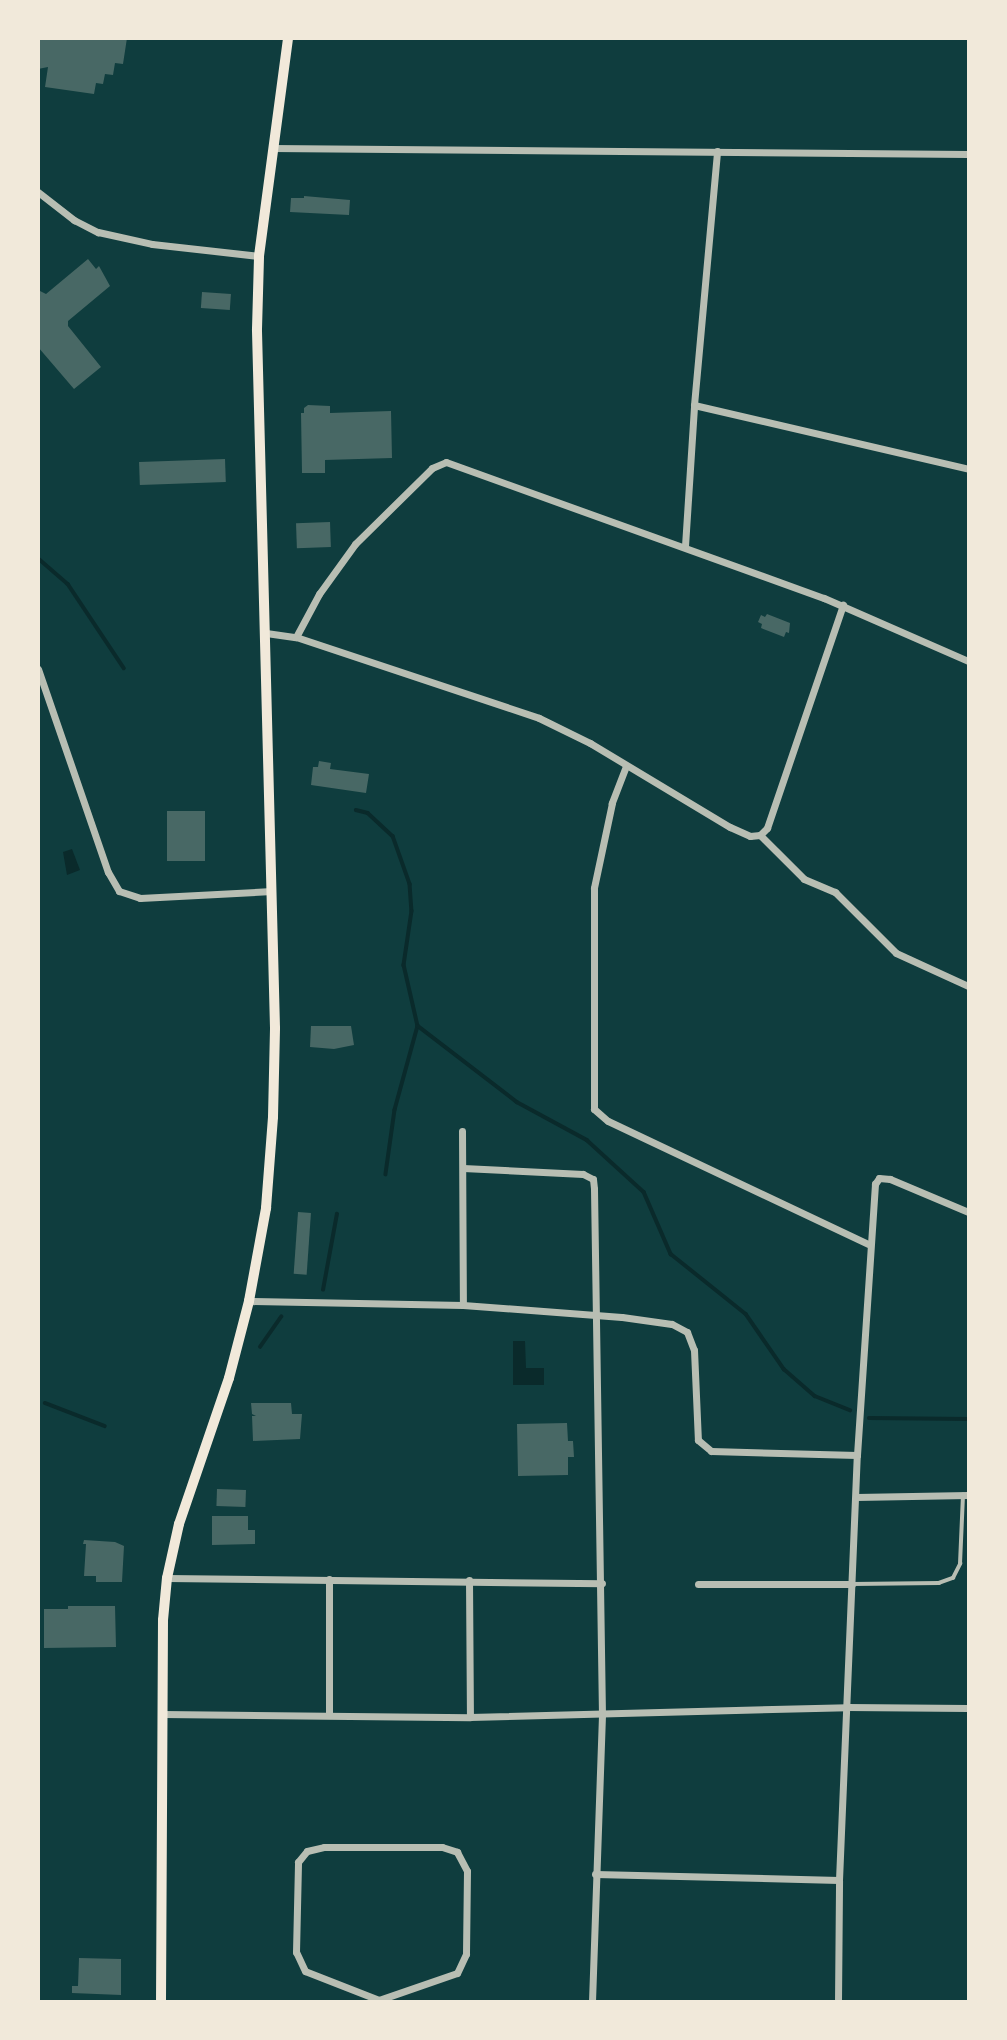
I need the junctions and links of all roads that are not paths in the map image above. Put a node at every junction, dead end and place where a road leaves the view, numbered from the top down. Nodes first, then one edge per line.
1 (288, 38) edge
2 (272, 148) junction
3 (717, 151) junction
4 (968, 154) edge
5 (38, 192) edge
6 (259, 256) junction
7 (694, 405) junction
8 (968, 470) edge
9 (685, 546) junction
10 (843, 606) junction
11 (266, 634) junction
12 (296, 638) junction
13 (968, 661) edge
14 (38, 669) edge
15 (626, 766) junction
16 (760, 835) junction
17 (272, 891) junction
18 (968, 986) edge
19 (462, 1131) dead end
20 (463, 1168) junction
21 (968, 1212) edge
22 (868, 1244) junction
23 (249, 1301) junction
24 (463, 1305) junction
25 (596, 1316) junction
26 (857, 1455) junction
27 (966, 1495) edge
28 (856, 1497) junction
29 (167, 1578) junction
30 (329, 1579) junction
31 (470, 1580) junction
32 (602, 1583) junction
33 (698, 1584) dead end
34 (852, 1584) junction
35 (847, 1707) junction
36 (968, 1708) edge
37 (162, 1714) junction
38 (602, 1714) junction
39 (329, 1715) junction
40 (470, 1717) junction
41 (595, 1874) junction
42 (839, 1881) junction
43 (161, 2001) edge
44 (379, 2001) edge
45 (592, 2001) edge
46 (838, 2001) edge

1 - 2 main road
2 - 3 street
2 - 6 main road
3 - 4 street
3 - 7 street
5 - 6 street
6 - 11 main road
7 - 8 street
7 - 9 street
9 - 10 street
9 - 12 street
10 - 13 street
10 - 16 street
11 - 12 street
11 - 17 main road
12 - 15 street
14 - 17 street
15 - 16 street
15 - 22 street
16 - 18 street
17 - 23 main road
19 - 20 street
20 - 24 street
20 - 25 street
21 - 22 street
22 - 26 street
23 - 24 street
23 - 29 main road
24 - 25 street
25 - 26 street
25 - 32 street
26 - 28 street
27 - 28 street
27 - 34 lane
28 - 34 street
29 - 30 street
29 - 37 main road
30 - 31 street
30 - 39 street
31 - 32 street
31 - 40 street
32 - 38 street
33 - 34 street
34 - 35 street
35 - 36 street
35 - 38 street
35 - 42 street
37 - 39 street
37 - 43 main road
38 - 40 street
38 - 41 street
39 - 40 street
41 - 42 street
41 - 45 street
42 - 46 street
44 - 44 street

